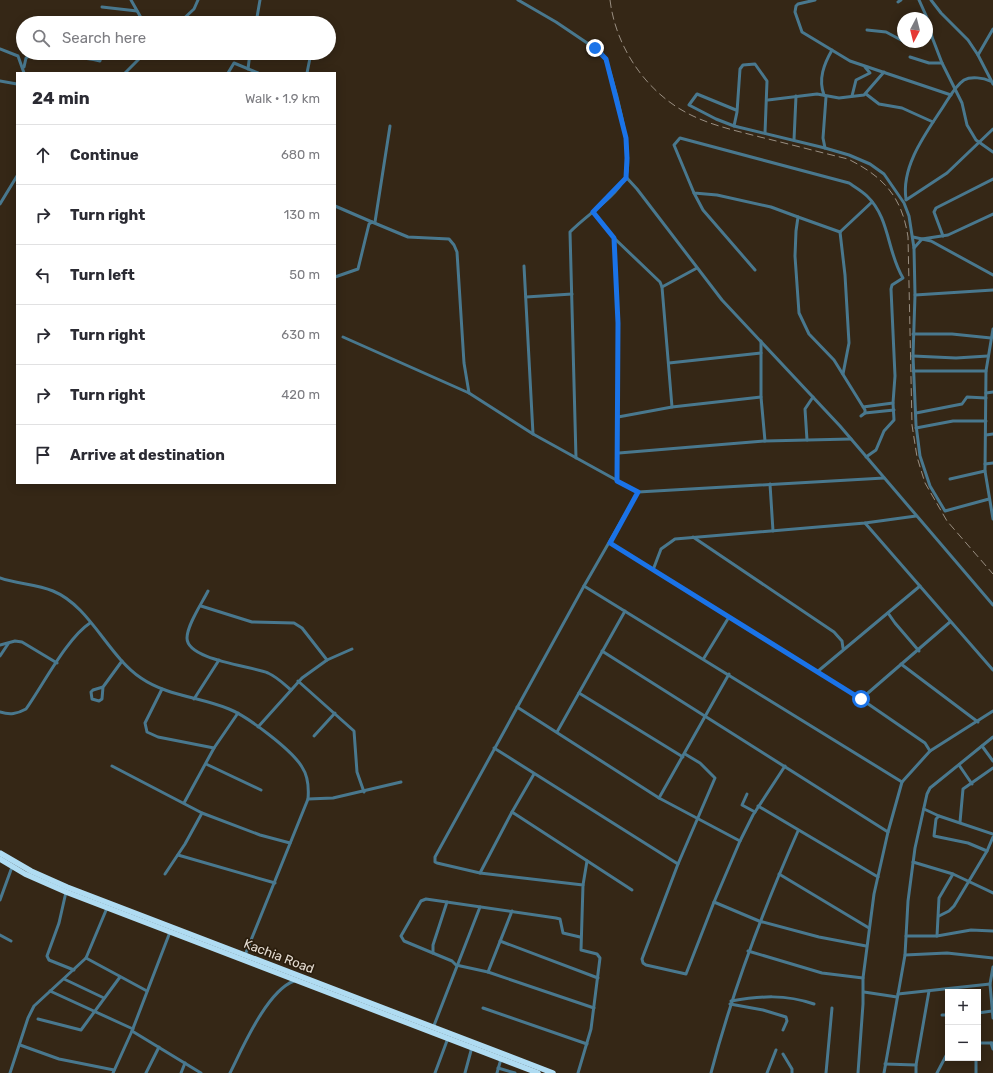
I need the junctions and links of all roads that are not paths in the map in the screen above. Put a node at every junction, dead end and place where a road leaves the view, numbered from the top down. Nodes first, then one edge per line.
1 (131, 0) edge
2 (198, 0) edge
3 (260, 0) edge
4 (518, 0) edge
5 (815, 0) edge
6 (919, 0) edge
7 (932, 0) edge
8 (102, 7) dead end
9 (137, 12) junction
10 (924, 12) edge
11 (140, 16) edge
12 (186, 16) edge
13 (257, 16) edge
14 (993, 29) edge
15 (867, 30) dead end
16 (991, 35) edge
17 (897, 38) edge
18 (933, 40) edge
19 (0, 48) edge
20 (832, 50) junction
21 (16, 55) edge
22 (978, 55) junction
23 (910, 57) dead end
24 (20, 60) edge
25 (26, 60) edge
26 (138, 60) edge
27 (249, 60) edge
28 (310, 60) edge
29 (942, 63) junction
30 (864, 65) junction
31 (24, 67) junction
32 (248, 69) junction
33 (24, 72) edge
34 (126, 72) edge
35 (229, 72) edge
36 (256, 72) edge
37 (307, 72) edge
38 (884, 72) junction
39 (0, 80) edge
40 (992, 82) edge
41 (16, 84) edge
42 (955, 89) junction
43 (866, 94) junction
44 (951, 95) junction
45 (796, 96) junction
46 (825, 96) junction
47 (852, 96) junction
48 (768, 100) junction
49 (736, 110) junction
50 (933, 122) junction
51 (390, 126) dead end
52 (734, 126) junction
53 (993, 129) edge
54 (765, 133) junction
55 (794, 140) junction
56 (979, 142) junction
57 (825, 148) junction
58 (993, 151) edge
59 (16, 178) edge
60 (626, 178) junction
61 (993, 179) edge
62 (694, 193) junction
63 (906, 199) junction
64 (872, 202) junction
65 (904, 203) junction
66 (0, 204) edge
67 (336, 206) edge
68 (593, 212) junction
69 (993, 214) edge
70 (798, 216) junction
71 (374, 222) junction
72 (840, 232) junction
73 (943, 236) junction
74 (913, 237) junction
75 (614, 238) junction
76 (922, 239) junction
77 (914, 248) junction
78 (524, 266) dead end
79 (697, 268) junction
80 (755, 270) dead end
81 (993, 275) edge
82 (336, 277) edge
83 (662, 287) junction
84 (993, 290) edge
85 (572, 294) junction
86 (915, 295) junction
87 (526, 297) junction
88 (993, 329) edge
89 (914, 334) junction
90 (992, 336) edge
91 (343, 337) dead end
92 (761, 340) junction
93 (761, 352) junction
94 (912, 356) junction
95 (988, 356) junction
96 (669, 363) junction
97 (913, 371) junction
98 (986, 371) junction
99 (843, 374) junction
100 (469, 392) junction
101 (993, 392) edge
102 (986, 393) junction
103 (761, 397) junction
104 (813, 397) junction
105 (986, 398) junction
106 (894, 403) junction
107 (672, 407) junction
108 (863, 407) junction
109 (894, 410) junction
110 (865, 413) junction
111 (916, 413) junction
112 (861, 416) dead end
113 (618, 417) junction
114 (986, 421) junction
115 (916, 428) junction
116 (533, 434) junction
117 (993, 434) edge
118 (986, 435) junction
119 (850, 439) junction
120 (808, 440) junction
121 (765, 441) junction
122 (619, 453) junction
123 (866, 457) junction
124 (576, 458) junction
125 (993, 463) edge
126 (985, 464) junction
127 (985, 471) junction
128 (884, 478) junction
129 (950, 478) dead end
130 (617, 481) junction
131 (770, 484) junction
132 (988, 491) junction
133 (993, 491) edge
134 (638, 492) junction
135 (989, 499) junction
136 (916, 516) junction
137 (993, 519) edge
138 (865, 523) junction
139 (773, 531) junction
140 (693, 537) junction
141 (610, 543) junction
142 (653, 570) junction
143 (0, 578) edge
144 (584, 586) junction
145 (920, 586) junction
146 (208, 591) dead end
147 (993, 605) edge
148 (201, 606) junction
149 (625, 611) junction
150 (888, 613) junction
151 (729, 617) junction
152 (950, 622) junction
153 (90, 623) junction
154 (8, 644) junction
155 (0, 645) edge
156 (352, 648) dead end
157 (843, 648) junction
158 (602, 651) junction
159 (919, 651) junction
160 (0, 656) edge
161 (704, 658) junction
162 (219, 660) junction
163 (327, 660) junction
164 (122, 661) junction
165 (57, 663) junction
166 (900, 664) junction
167 (993, 670) edge
168 (817, 672) junction
169 (729, 674) junction
170 (298, 681) junction
171 (103, 687) junction
172 (162, 690) junction
173 (291, 690) junction
174 (579, 693) junction
175 (194, 698) junction
176 (861, 699) junction
177 (517, 707) junction
178 (993, 711) edge
179 (0, 712) edge
180 (238, 713) junction
181 (335, 713) junction
182 (706, 716) junction
183 (978, 722) junction
184 (258, 727) junction
185 (557, 732) junction
186 (314, 736) dead end
187 (993, 738) edge
188 (982, 746) junction
189 (214, 748) junction
190 (494, 748) junction
191 (930, 751) junction
192 (684, 755) junction
193 (993, 761) edge
194 (206, 764) junction
195 (959, 765) junction
196 (112, 766) dead end
197 (785, 766) junction
198 (993, 768) edge
199 (534, 774) junction
200 (401, 782) dead end
201 (902, 782) junction
202 (972, 784) junction
203 (261, 790) dead end
204 (364, 792) junction
205 (748, 794) dead end
206 (659, 798) junction
207 (308, 799) junction
208 (184, 803) junction
209 (758, 806) junction
210 (924, 809) junction
211 (512, 812) junction
212 (755, 812) junction
213 (202, 813) junction
214 (939, 816) junction
215 (696, 819) junction
216 (960, 822) junction
217 (798, 831) junction
218 (888, 832) junction
219 (993, 834) edge
220 (993, 837) edge
221 (740, 841) junction
222 (290, 843) junction
223 (987, 850) junction
224 (0, 853) edge
225 (178, 855) junction
226 (0, 860) edge
227 (587, 861) junction
228 (913, 862) junction
229 (678, 864) junction
230 (12, 867) junction
231 (480, 873) junction
232 (165, 874) dead end
233 (779, 874) junction
234 (954, 874) junction
235 (878, 878) junction
236 (969, 882) junction
237 (275, 883) junction
238 (583, 885) junction
239 (632, 890) dead end
240 (66, 892) junction
241 (993, 893) edge
242 (0, 900) edge
243 (448, 902) junction
244 (714, 902) junction
245 (480, 907) junction
246 (107, 908) junction
247 (512, 912) junction
248 (939, 916) junction
249 (759, 921) junction
250 (870, 928) junction
251 (993, 931) edge
252 (170, 932) junction
253 (0, 935) edge
254 (906, 936) junction
255 (938, 936) junction
256 (580, 937) junction
257 (11, 941) dead end
258 (500, 941) junction
259 (866, 946) junction
260 (748, 951) junction
261 (433, 953) junction
262 (245, 955) junction
263 (904, 955) junction
264 (86, 958) junction
265 (993, 958) edge
266 (456, 965) junction
267 (993, 967) edge
268 (74, 970) junction
269 (488, 972) junction
270 (120, 976) junction
271 (598, 978) junction
272 (863, 978) junction
273 (64, 979) junction
274 (296, 980) junction
275 (990, 984) junction
276 (50, 991) junction
277 (147, 991) junction
278 (929, 991) junction
279 (864, 992) junction
280 (897, 995) junction
281 (104, 998) junction
282 (730, 1002) junction
283 (814, 1004) dead end
284 (483, 1008) dead end
285 (594, 1008) junction
286 (832, 1008) dead end
287 (992, 1011) edge
288 (93, 1012) junction
289 (981, 1012) edge
290 (993, 1018) edge
291 (38, 1019) dead end
292 (433, 1028) junction
293 (133, 1030) junction
294 (783, 1030) dead end
295 (448, 1038) junction
296 (981, 1043) edge
297 (992, 1043) edge
298 (587, 1044) junction
299 (20, 1045) junction
300 (159, 1047) junction
301 (472, 1048) junction
302 (993, 1049) edge
303 (776, 1050) dead end
304 (783, 1054) dead end
305 (945, 1058) edge
306 (501, 1059) junction
307 (976, 1061) edge
308 (185, 1063) junction
309 (886, 1064) junction
310 (916, 1065) junction
311 (498, 1068) junction
312 (113, 1071) edge
313 (544, 1072) edge
314 (10, 1073) edge
315 (146, 1073) edge
316 (181, 1073) edge
317 (201, 1073) edge
318 (230, 1073) edge
319 (435, 1073) edge
320 (465, 1073) edge
321 (497, 1073) edge
322 (515, 1073) edge
323 (538, 1073) edge
324 (553, 1073) edge
325 (578, 1073) edge
326 (711, 1073) edge
327 (767, 1073) edge
328 (792, 1073) edge
329 (826, 1073) edge
330 (858, 1073) edge
331 (884, 1073) edge
332 (916, 1073) edge
333 (937, 1073) edge
334 (976, 1073) edge

1 - 9 street
2 - 12 street
3 - 13 street
4 - 60 street
5 - 20 street
6 - 10 street
7 - 22 street
8 - 9 street
9 - 11 street
14 - 16 street
15 - 17 street
16 - 22 street
18 - 29 street
19 - 21 street
20 - 30 street
20 - 46 street
22 - 40 street
23 - 29 street
24 - 31 street
25 - 31 street
26 - 34 street
27 - 32 street
28 - 37 street
29 - 42 street
30 - 38 street
30 - 47 street
31 - 33 street
32 - 35 street
32 - 36 street
38 - 43 street
38 - 44 street
39 - 41 street
40 - 42 street
42 - 44 street
42 - 56 street
43 - 47 street
43 - 50 street
44 - 50 street
45 - 46 street
45 - 48 street
45 - 55 street
46 - 47 street
46 - 57 street
48 - 49 street
48 - 54 street
49 - 52 street
49 - 52 street
50 - 63 street
51 - 71 street
52 - 54 street
53 - 56 street
54 - 55 street
55 - 57 street
56 - 58 street
56 - 63 street
57 - 65 street
59 - 66 street
60 - 68 street
60 - 79 street
61 - 73 street
62 - 64 street
62 - 70 street
62 - 80 street
63 - 65 street
64 - 72 street
64 - 106 street
65 - 74 street
67 - 71 street
68 - 75 street
68 - 85 street
69 - 73 street
70 - 72 street
70 - 99 street
71 - 82 street
71 - 100 street
72 - 99 street
73 - 76 street
74 - 76 street
74 - 77 street
75 - 83 street
75 - 113 street
76 - 77 street
76 - 81 street
77 - 86 street
78 - 87 street
79 - 83 street
79 - 92 street
83 - 96 street
84 - 86 street
85 - 87 street
85 - 124 street
86 - 89 street
87 - 116 street
88 - 90 street
89 - 90 street
89 - 94 street
90 - 95 street
91 - 100 street
92 - 93 street
92 - 104 street
93 - 96 street
93 - 103 street
94 - 95 street
94 - 97 street
95 - 98 street
96 - 107 street
97 - 98 street
97 - 111 street
98 - 102 street
99 - 108 street
100 - 116 street
101 - 102 street
102 - 105 street
103 - 107 street
103 - 121 street
104 - 119 street
104 - 120 street
105 - 111 street
105 - 114 street
106 - 108 street
106 - 109 street
107 - 113 street
108 - 110 street
109 - 110 street
109 - 123 street
110 - 112 street
111 - 115 street
113 - 122 street
114 - 115 street
114 - 118 street
115 - 135 street
116 - 124 street
117 - 118 street
118 - 126 street
119 - 120 street
119 - 123 street
120 - 121 street
121 - 122 street
122 - 130 street
123 - 128 street
124 - 130 street
125 - 126 street
126 - 127 street
127 - 129 street
127 - 132 street
128 - 131 street
128 - 136 street
130 - 134 street
131 - 134 street
131 - 139 street
132 - 133 street
132 - 135 street
134 - 141 street
135 - 137 street
136 - 138 street
136 - 147 street
138 - 139 street
138 - 145 street
139 - 140 street
140 - 142 street
140 - 157 street
141 - 142 street
141 - 144 street
142 - 151 street
143 - 153 street
144 - 149 street
144 - 177 street
145 - 150 street
145 - 152 street
146 - 148 street
148 - 162 street
148 - 163 street
149 - 158 street
149 - 161 street
150 - 157 street
150 - 159 street
151 - 161 street
151 - 168 street
152 - 159 street
152 - 167 street
153 - 164 street
153 - 165 street
154 - 155 street
154 - 160 street
154 - 165 street
156 - 163 street
157 - 168 street
158 - 174 street
158 - 182 street
159 - 166 street
161 - 169 street
162 - 173 street
162 - 175 street
163 - 170 street
164 - 171 street
164 - 172 street
165 - 179 street
166 - 176 street
166 - 183 street
168 - 176 street
169 - 182 street
169 - 201 street
170 - 173 street
170 - 181 street
171 - 171 street
172 - 175 street
172 - 189 street
173 - 184 street
174 - 185 street
174 - 192 street
175 - 180 street
176 - 191 street
177 - 185 street
177 - 190 street
178 - 183 street
180 - 184 street
180 - 189 street
181 - 186 street
181 - 204 street
182 - 192 street
182 - 197 street
183 - 191 street
184 - 207 street
185 - 206 street
187 - 188 street
188 - 193 street
188 - 195 street
189 - 194 street
190 - 199 street
190 - 231 street
191 - 201 street
192 - 206 street
192 - 215 street
194 - 203 street
194 - 208 street
195 - 202 street
195 - 210 street
196 - 208 street
197 - 209 street
197 - 218 street
198 - 202 street
199 - 211 street
199 - 229 street
200 - 204 street
201 - 218 street
202 - 216 street
204 - 207 street
205 - 212 street
206 - 215 street
207 - 222 street
208 - 213 street
209 - 212 street
209 - 217 street
210 - 214 street
210 - 228 street
211 - 227 street
211 - 231 street
212 - 221 street
213 - 222 street
213 - 225 street
214 - 216 street
214 - 223 street
215 - 221 street
215 - 229 street
216 - 219 street
217 - 233 street
217 - 235 street
218 - 235 street
220 - 223 street
221 - 244 street
222 - 237 street
223 - 236 street
224 - 262 highway, Kachia Road
225 - 232 street
225 - 237 street
226 - 230 highway, Kachia Road
227 - 238 street
227 - 239 street
228 - 234 street
228 - 254 street
229 - 244 street
230 - 240 highway, Kachia Road
230 - 242 street
231 - 238 street
233 - 249 street
233 - 250 street
234 - 236 street
234 - 248 street
235 - 250 street
236 - 241 street
236 - 248 street
237 - 262 street
238 - 256 street
240 - 246 highway, Kachia Road
240 - 268 street
243 - 245 street
243 - 261 street
243 - 261 street
244 - 249 street
245 - 247 street
245 - 266 street
246 - 252 highway, Kachia Road
246 - 264 street
247 - 256 street
247 - 258 street
248 - 255 street
249 - 259 street
249 - 260 street
250 - 259 street
251 - 255 street
252 - 274 highway, Kachia Road
252 - 277 street
253 - 257 street
254 - 255 street
254 - 263 street
256 - 271 street
258 - 269 street
258 - 271 street
259 - 272 street
260 - 272 street
260 - 282 street
261 - 266 street
262 - 292 highway, Kachia Road
263 - 265 street
263 - 280 street
264 - 268 street
264 - 270 street
266 - 269 street
266 - 292 street
267 - 275 street
268 - 273 street
269 - 285 street
270 - 277 street
270 - 281 street
271 - 285 street
272 - 279 street
273 - 276 street
273 - 281 street
274 - 295 highway, Kachia Road
274 - 318 street
275 - 278 street
275 - 287 street
276 - 288 street
276 - 299 street
277 - 293 street
278 - 280 street
278 - 310 street
279 - 280 street
279 - 330 street
280 - 309 street
281 - 288 street
282 - 283 street
282 - 294 street
282 - 326 street
284 - 298 street
285 - 298 street
286 - 329 street
287 - 289 street
287 - 290 street
288 - 291 street
288 - 293 street
292 - 313 highway, Kachia Road
293 - 300 street
293 - 312 street
295 - 301 highway, Kachia Road
295 - 319 street
296 - 297 street
297 - 302 street
298 - 325 street
299 - 312 street
299 - 314 street
300 - 308 street
300 - 315 street
301 - 306 highway, Kachia Road
301 - 320 street
303 - 327 street
304 - 328 street
305 - 333 street
306 - 311 street
306 - 323 highway, Kachia Road
307 - 334 street
308 - 316 street
308 - 317 street
309 - 310 street
309 - 331 street
310 - 332 street
311 - 321 street
311 - 322 street
313 - 324 highway, Kachia Road

